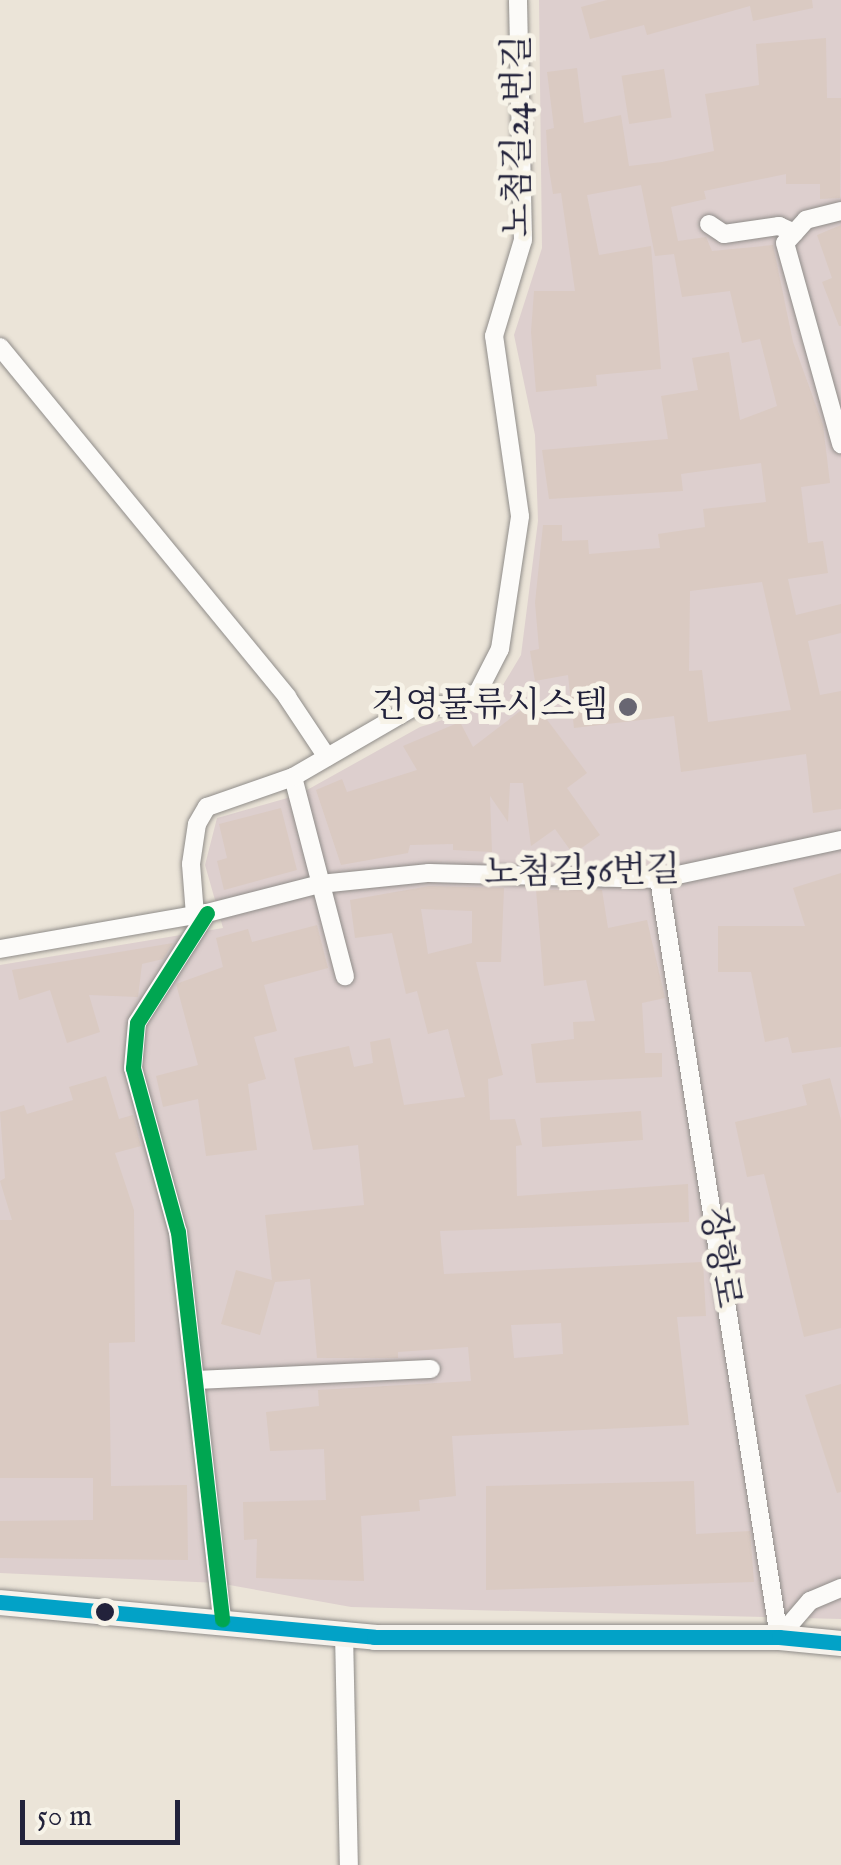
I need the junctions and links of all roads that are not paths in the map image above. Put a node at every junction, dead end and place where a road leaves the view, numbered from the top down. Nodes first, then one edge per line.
1 (518, 0) edge
2 (841, 211) edge
3 (709, 224) dead end
4 (795, 233) junction
5 (0, 348) edge
6 (841, 444) edge
7 (328, 757) junction
8 (293, 778) junction
9 (841, 840) edge
10 (660, 880) junction
11 (320, 884) junction
12 (201, 914) junction
13 (0, 950) edge
14 (345, 976) dead end
15 (431, 1369) dead end
16 (195, 1380) junction
17 (841, 1588) edge
18 (0, 1602) edge
19 (222, 1620) junction
20 (344, 1633) junction
21 (779, 1637) junction
22 (841, 1644) edge
23 (349, 1865) edge

1 - 7 street, 노첨길24번길
2 - 4 street
3 - 4 street
4 - 6 street
5 - 7 street
7 - 8 street, 노첨길24번길
8 - 11 street
8 - 12 street, 노첨길24번길
9 - 10 street, 노첨길56번길
10 - 11 street, 노첨길56번길
10 - 21 street, 장항로
11 - 12 street, 노첨길56번길
11 - 14 street
12 - 13 street, 노첨길56번길
12 - 16 street
15 - 16 street
16 - 19 street
17 - 21 street
18 - 19 main road
19 - 20 main road
20 - 21 main road
20 - 23 street
21 - 22 main road

